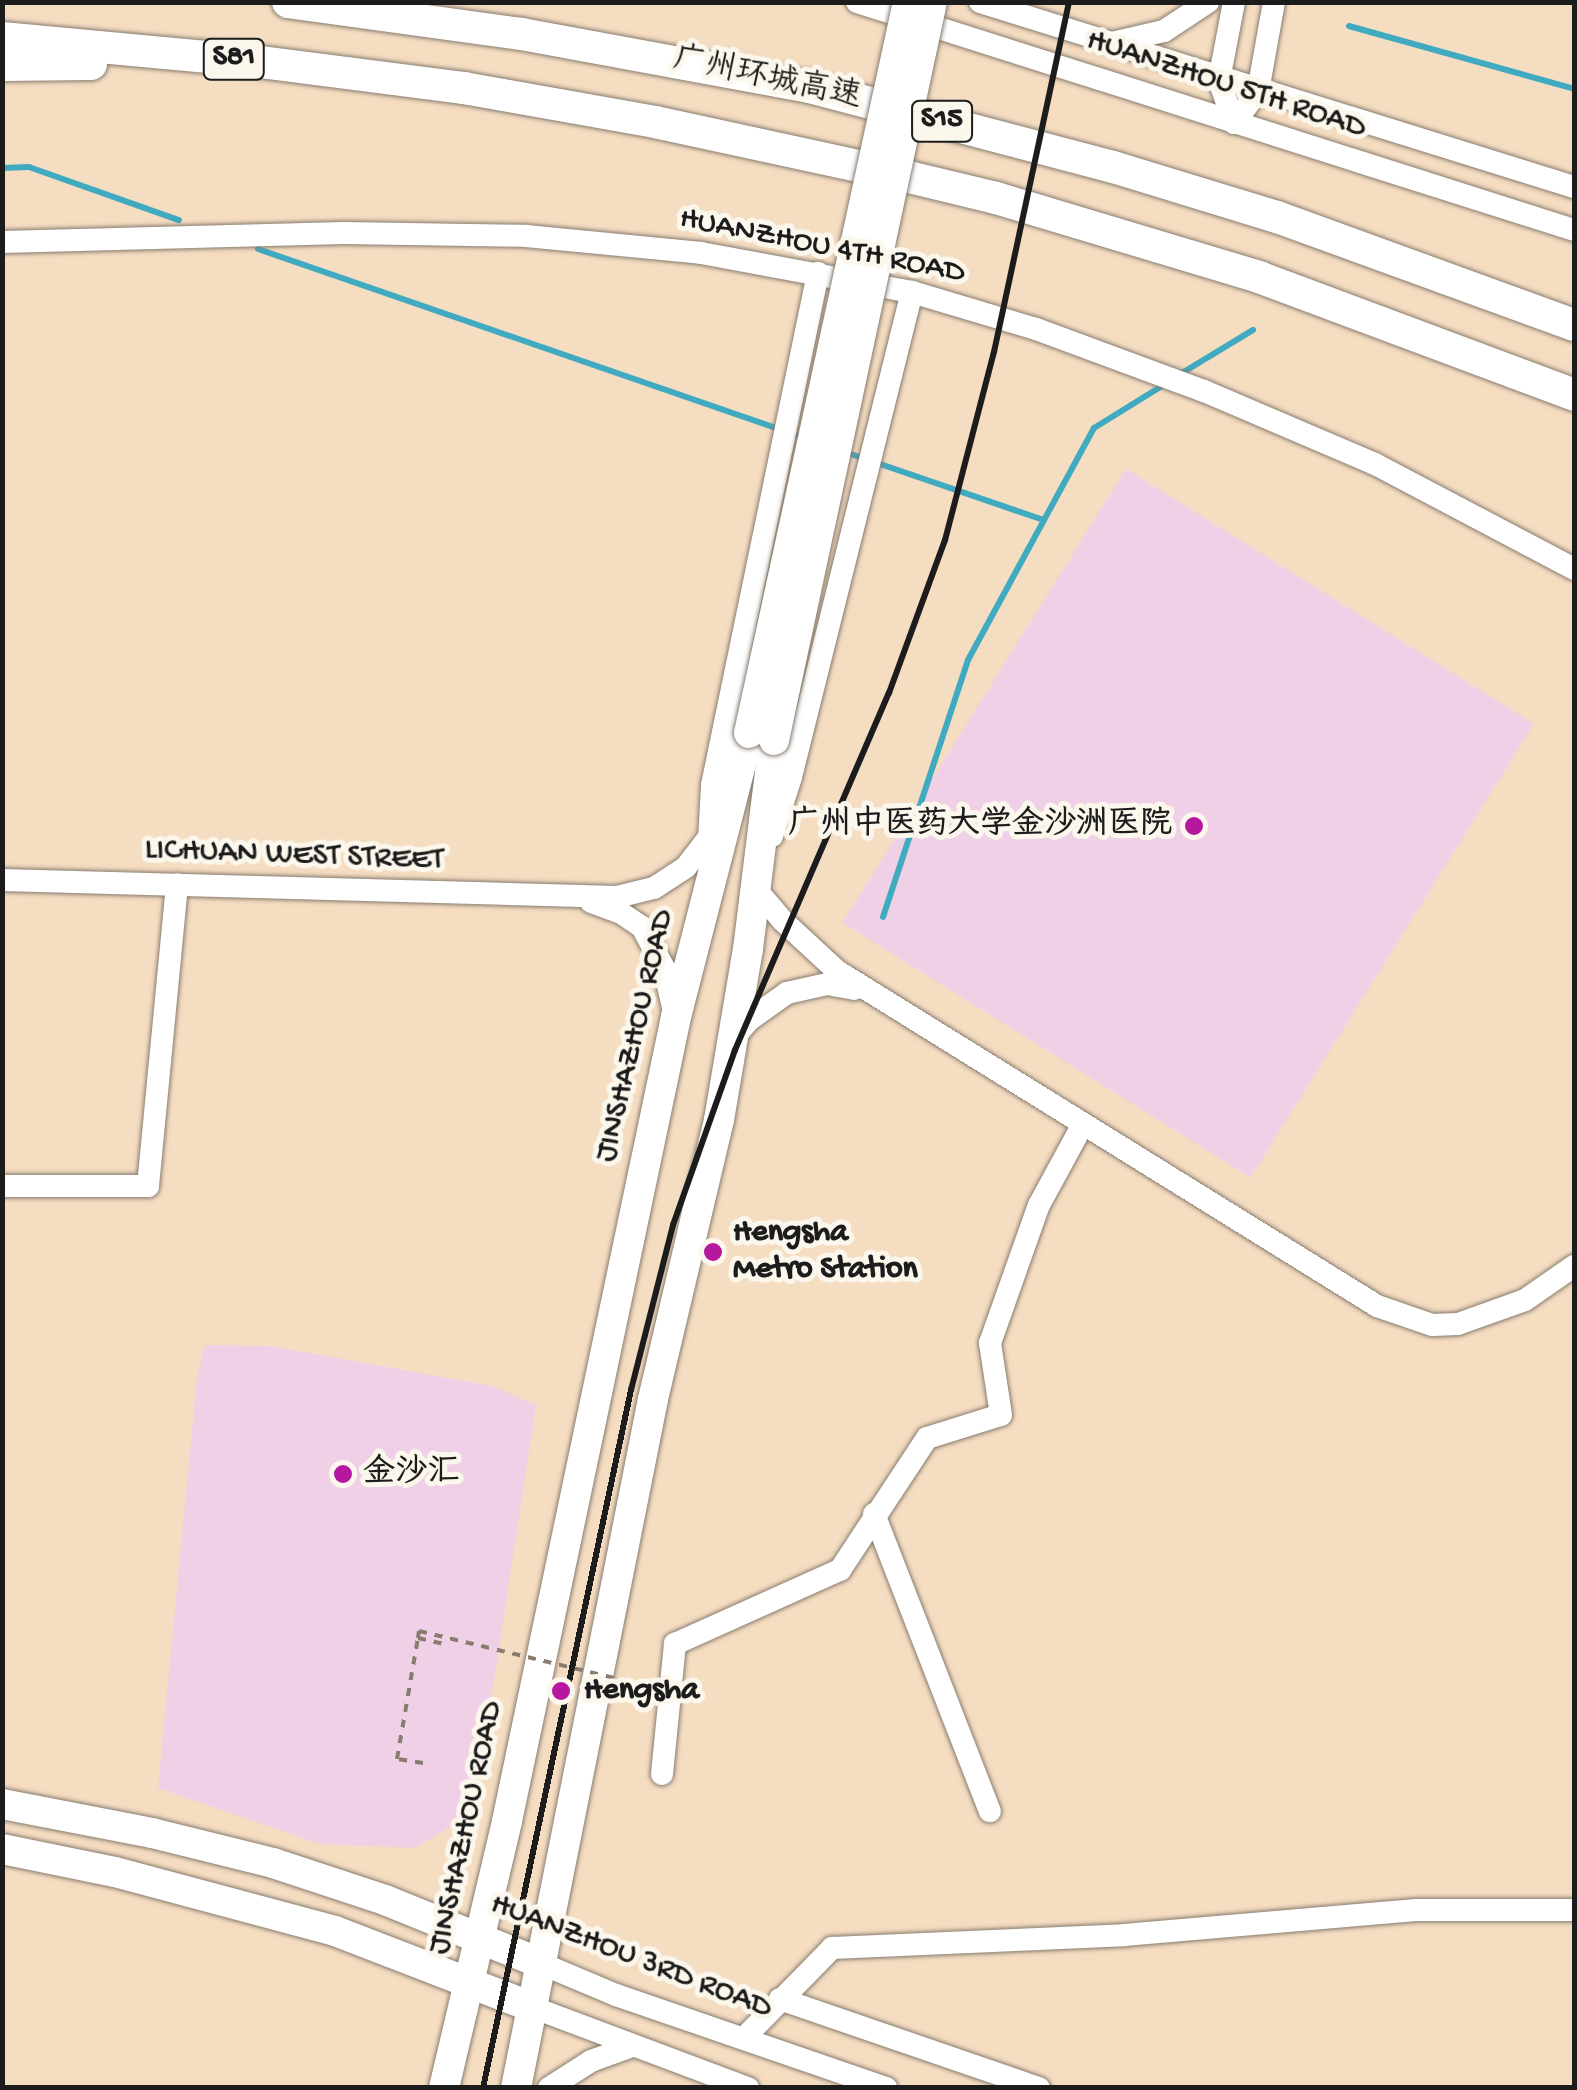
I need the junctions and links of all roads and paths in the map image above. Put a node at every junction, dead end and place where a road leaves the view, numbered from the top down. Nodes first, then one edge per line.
1 (288, 2) edge
2 (857, 2) edge
3 (908, 2) edge
4 (932, 2) edge
5 (980, 2) edge
6 (1208, 2) edge
7 (1234, 2) edge
8 (1274, 2) edge
9 (2, 38) edge
10 (1106, 44) junction
11 (2, 65) edge
12 (1218, 80) junction
13 (464, 88) junction
14 (1258, 91) junction
15 (1234, 123) junction
16 (1574, 187) edge
17 (1574, 230) edge
18 (2, 242) edge
19 (818, 273) junction
20 (912, 292) junction
21 (1574, 325) edge
22 (1574, 394) edge
23 (1574, 569) edge
24 (762, 736) junction
25 (729, 810) junction
26 (708, 840) junction
27 (2, 880) edge
28 (177, 884) junction
29 (755, 888) junction
30 (706, 889) junction
31 (583, 900) junction
32 (876, 996) junction
33 (676, 1017) junction
34 (733, 1039) junction
35 (1083, 1124) junction
36 (2, 1186) edge
37 (1574, 1267) edge
38 (874, 1514) junction
39 (418, 1638) junction
40 (448, 1645) dead end
41 (619, 1679) dead end
42 (423, 1764) dead end
43 (662, 1774) dead end
44 (2, 1804) edge
45 (990, 1811) dead end
46 (2, 1849) edge
47 (1574, 1910) edge
48 (481, 1936) junction
49 (540, 1963) junction
50 (469, 1982) junction
51 (780, 1999) junction
52 (532, 2008) junction
53 (744, 2038) junction
54 (632, 2046) junction
55 (1030, 2085) edge
56 (444, 2088) edge
57 (516, 2088) edge
58 (549, 2088) edge
59 (748, 2088) edge
60 (886, 2088) edge

1 - 21 highway, 广州环城高速 / S15
2 - 15 street, HUANZHOU 5TH ROAD
3 - 24 main road, JINSHAZHOU ROAD, bridge
4 - 24 main road, JINSHAZHOU ROAD, bridge
5 - 10 street, HUANZHOU 5TH ROAD
6 - 10 street
7 - 12 street
8 - 14 street
9 - 13 highway, S81
10 - 12 street, HUANZHOU 5TH ROAD
11 - 13 highway, S15
12 - 14 street, HUANZHOU 5TH ROAD
12 - 15 street
13 - 22 highway, 广州环城高速 / S15
14 - 15 street
14 - 16 street, HUANZHOU 5TH ROAD
15 - 17 street, HUANZHOU 5TH ROAD
18 - 19 street, HUANZHOU 4TH ROAD
19 - 20 street, HUANZHOU 4TH ROAD
19 - 26 street
20 - 23 street, HUANZHOU 4TH ROAD
20 - 29 street
24 - 25 main road, JINSHAZHOU ROAD
24 - 29 main road, JINSHAZHOU ROAD
25 - 26 street
25 - 30 main road, JINSHAZHOU ROAD
26 - 30 street
26 - 31 street
27 - 28 street, LICHUAN WEST STREET
28 - 31 street, LICHUAN WEST STREET
28 - 36 street
29 - 32 street
29 - 34 main road, JINSHAZHOU ROAD
30 - 33 main road, JINSHAZHOU ROAD
31 - 33 street
32 - 34 street
32 - 35 street
33 - 48 main road, JINSHAZHOU ROAD
34 - 49 main road, JINSHAZHOU ROAD
35 - 37 street
35 - 38 street
38 - 43 street
38 - 45 street
39 - 40 path, bridge
39 - 41 path, bridge
39 - 42 path
44 - 48 main road, HUANZHOU 3RD ROAD
46 - 50 main road
47 - 51 street
48 - 49 main road, HUANZHOU 3RD ROAD
48 - 50 main road, JINSHAZHOU ROAD
49 - 52 main road, JINSHAZHOU ROAD
49 - 53 street, HUANZHOU 3RD ROAD
50 - 52 main road
50 - 56 main road, JINSHAZHOU ROAD
51 - 53 street
51 - 55 street
52 - 54 street
52 - 57 main road, JINSHAZHOU ROAD
53 - 60 street, HUANZHOU 3RD ROAD
54 - 58 street
54 - 59 street

